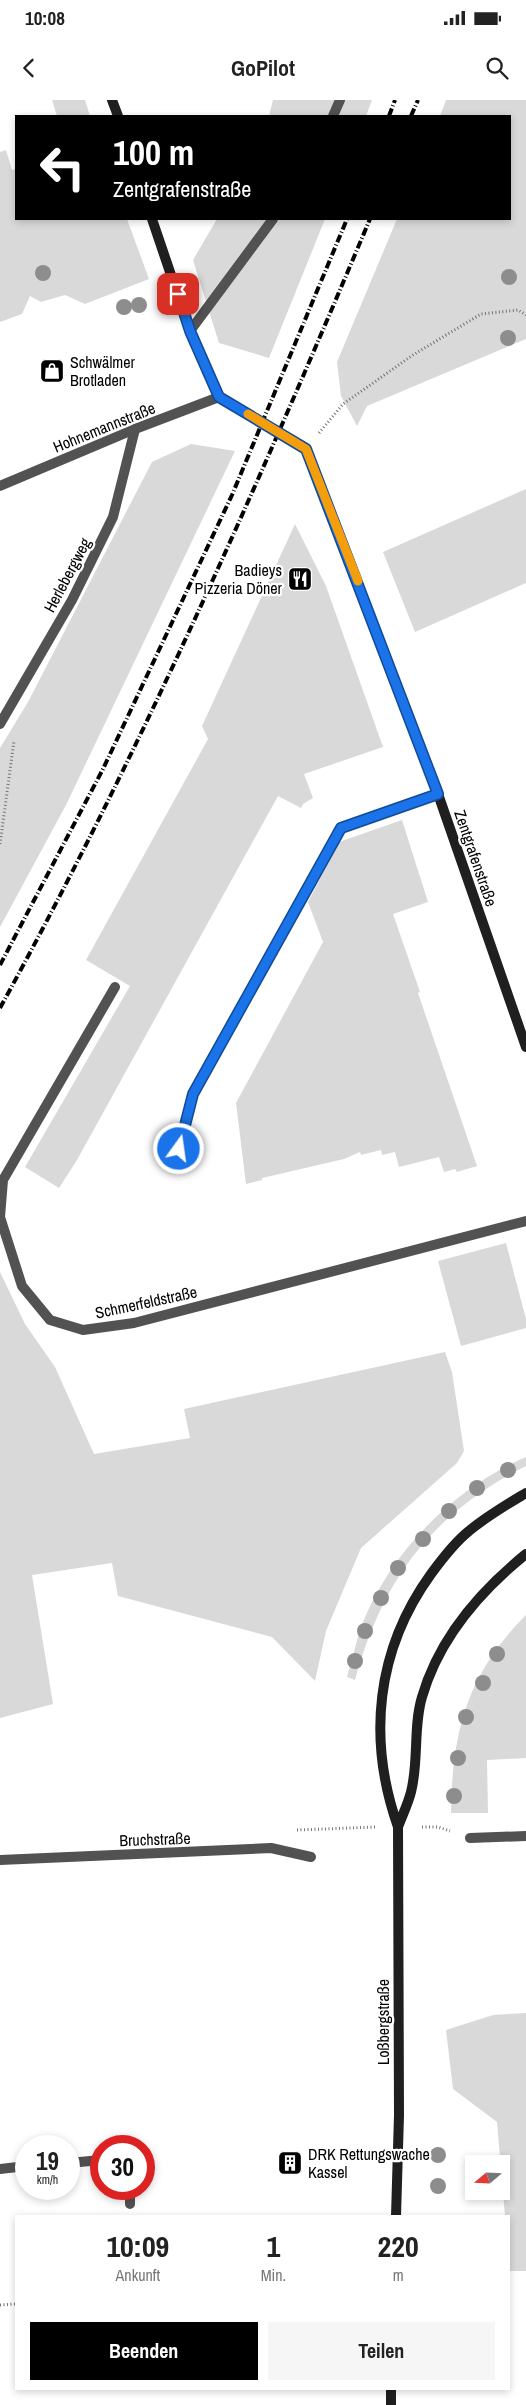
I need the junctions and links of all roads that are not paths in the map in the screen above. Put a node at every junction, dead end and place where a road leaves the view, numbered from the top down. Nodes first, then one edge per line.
1 (112, 100) edge
2 (340, 100) edge
3 (118, 115) edge
4 (333, 115) edge
5 (152, 220) edge
6 (272, 220) edge
7 (190, 331) junction
8 (219, 397) junction
9 (135, 429) junction
10 (0, 486) edge
11 (0, 724) edge
12 (438, 794) junction
13 (115, 987) dead end
14 (526, 1047) edge
15 (179, 1149) dead end
16 (526, 1221) edge
17 (526, 1493) edge
18 (526, 1554) edge
19 (398, 1827) junction
20 (526, 1836) edge
21 (470, 1838) dead end
22 (311, 1856) dead end
23 (0, 1860) edge
24 (15, 2167) edge
25 (0, 2169) edge
26 (130, 2200) edge
27 (130, 2204) dead end
28 (396, 2215) edge
29 (391, 2390) edge
30 (391, 2405) edge

1 - 3 main road
2 - 4 street
5 - 7 main road
6 - 7 street
7 - 8 main road
8 - 9 street, Hohnemannstraße
8 - 12 main road, Zentgrafenstraße
9 - 10 street, Hohnemannstraße
9 - 11 street, Herlebergweg
12 - 14 main road, Zentgrafenstraße
12 - 15 street
13 - 16 street, Schmerfeldstraße
17 - 19 main road, Loßbergstraße
18 - 19 main road, Loßbergstraße
19 - 28 main road, Loßbergstraße
20 - 21 street
22 - 23 street, Bruchstraße
24 - 25 street
26 - 27 street
29 - 30 main road

